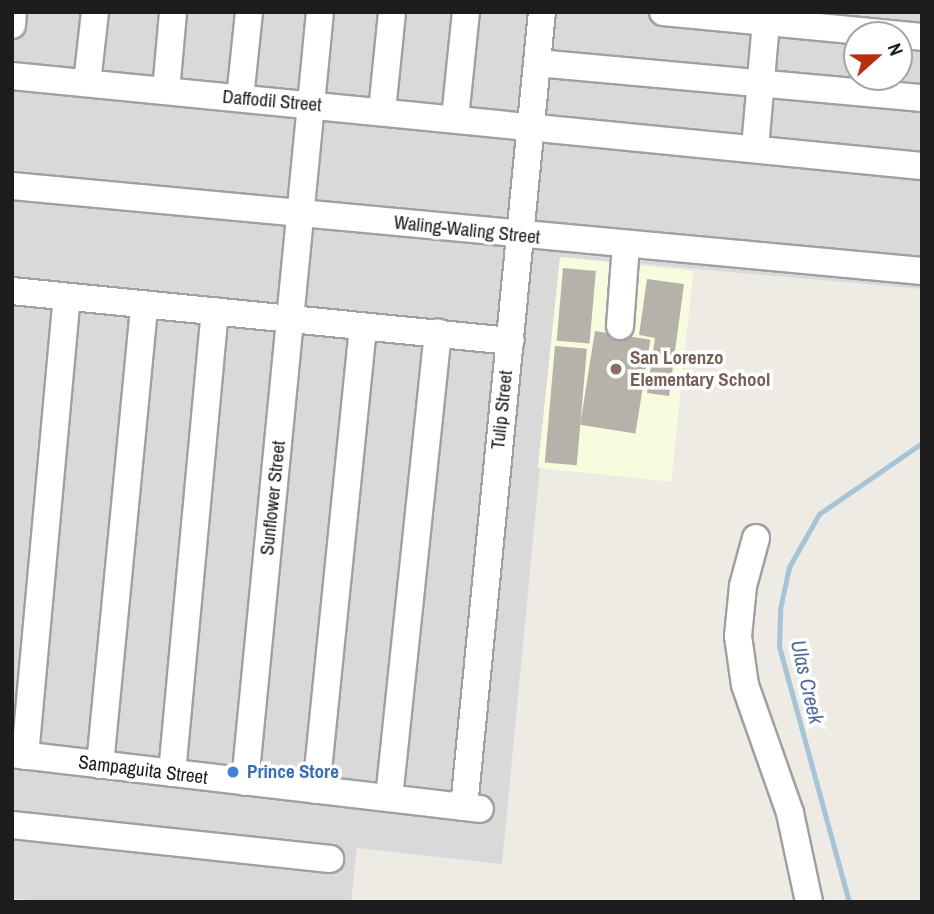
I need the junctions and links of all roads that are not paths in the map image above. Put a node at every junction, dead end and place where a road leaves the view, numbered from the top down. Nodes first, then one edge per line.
1 (13, 12) edge
2 (95, 12) edge
3 (173, 12) edge
4 (249, 12) edge
5 (320, 12) edge
6 (392, 12) edge
7 (466, 12) edge
8 (542, 12) edge
9 (663, 12) edge
10 (767, 17) edge
11 (12, 25) edge
12 (922, 37) edge
13 (537, 63) junction
14 (12, 76) edge
15 (87, 83) junction
16 (761, 83) junction
17 (166, 91) junction
18 (240, 97) junction
19 (922, 98) edge
20 (311, 104) junction
21 (382, 111) junction
22 (455, 118) junction
23 (531, 125) junction
24 (755, 148) junction
25 (922, 166) edge
26 (12, 186) edge
27 (300, 214) junction
28 (520, 235) junction
29 (626, 245) junction
30 (922, 271) edge
31 (12, 291) edge
32 (68, 297) junction
33 (144, 304) junction
34 (215, 311) junction
35 (290, 319) junction
36 (363, 326) junction
37 (620, 326) dead end
38 (438, 333) junction
39 (510, 341) junction
40 (756, 538) dead end
41 (18, 755) edge
42 (100, 765) junction
43 (172, 773) junction
44 (245, 782) junction
45 (316, 790) junction
46 (389, 799) junction
47 (473, 808) joint
48 (12, 825) edge
49 (330, 859) dead end
50 (809, 902) edge

1 - 11 street
2 - 15 street
3 - 17 street
4 - 18 street
5 - 20 street, Sunflower Street
6 - 21 street
7 - 22 street
8 - 13 street, Tulip Street
9 - 10 street
10 - 12 street
10 - 16 street
13 - 16 street
13 - 23 street, Tulip Street
14 - 15 street, Daffodil Street
15 - 17 street, Daffodil Street
16 - 19 street
16 - 24 street
17 - 18 street, Daffodil Street
18 - 20 street, Daffodil Street
20 - 21 street, Daffodil Street
20 - 27 street, Sunflower Street
21 - 22 street, Daffodil Street
22 - 23 street, Daffodil Street
23 - 24 street, Daffodil Street
23 - 28 street, Tulip Street
24 - 25 street, Daffodil Street
26 - 27 street, Waling-Waling Street
27 - 28 street, Waling-Waling Street
27 - 35 street, Sunflower Street
28 - 29 street, Waling-Waling Street
28 - 39 street, Tulip Street
29 - 30 street, Waling-Waling Street
29 - 37 street
31 - 32 street
32 - 33 street
32 - 41 street
33 - 34 street
33 - 42 street
34 - 35 street
34 - 43 street
35 - 36 street
35 - 44 street, Sunflower Street
36 - 38 street
36 - 45 street
38 - 39 street
38 - 46 street
39 - 47 street, Tulip Street
40 - 50 street
41 - 42 street, Sampaguita Street
42 - 43 street, Sampaguita Street
43 - 44 street, Sampaguita Street
44 - 45 street, Sampaguita Street
45 - 46 street, Sampaguita Street
46 - 47 street, Sampaguita Street
48 - 49 street

